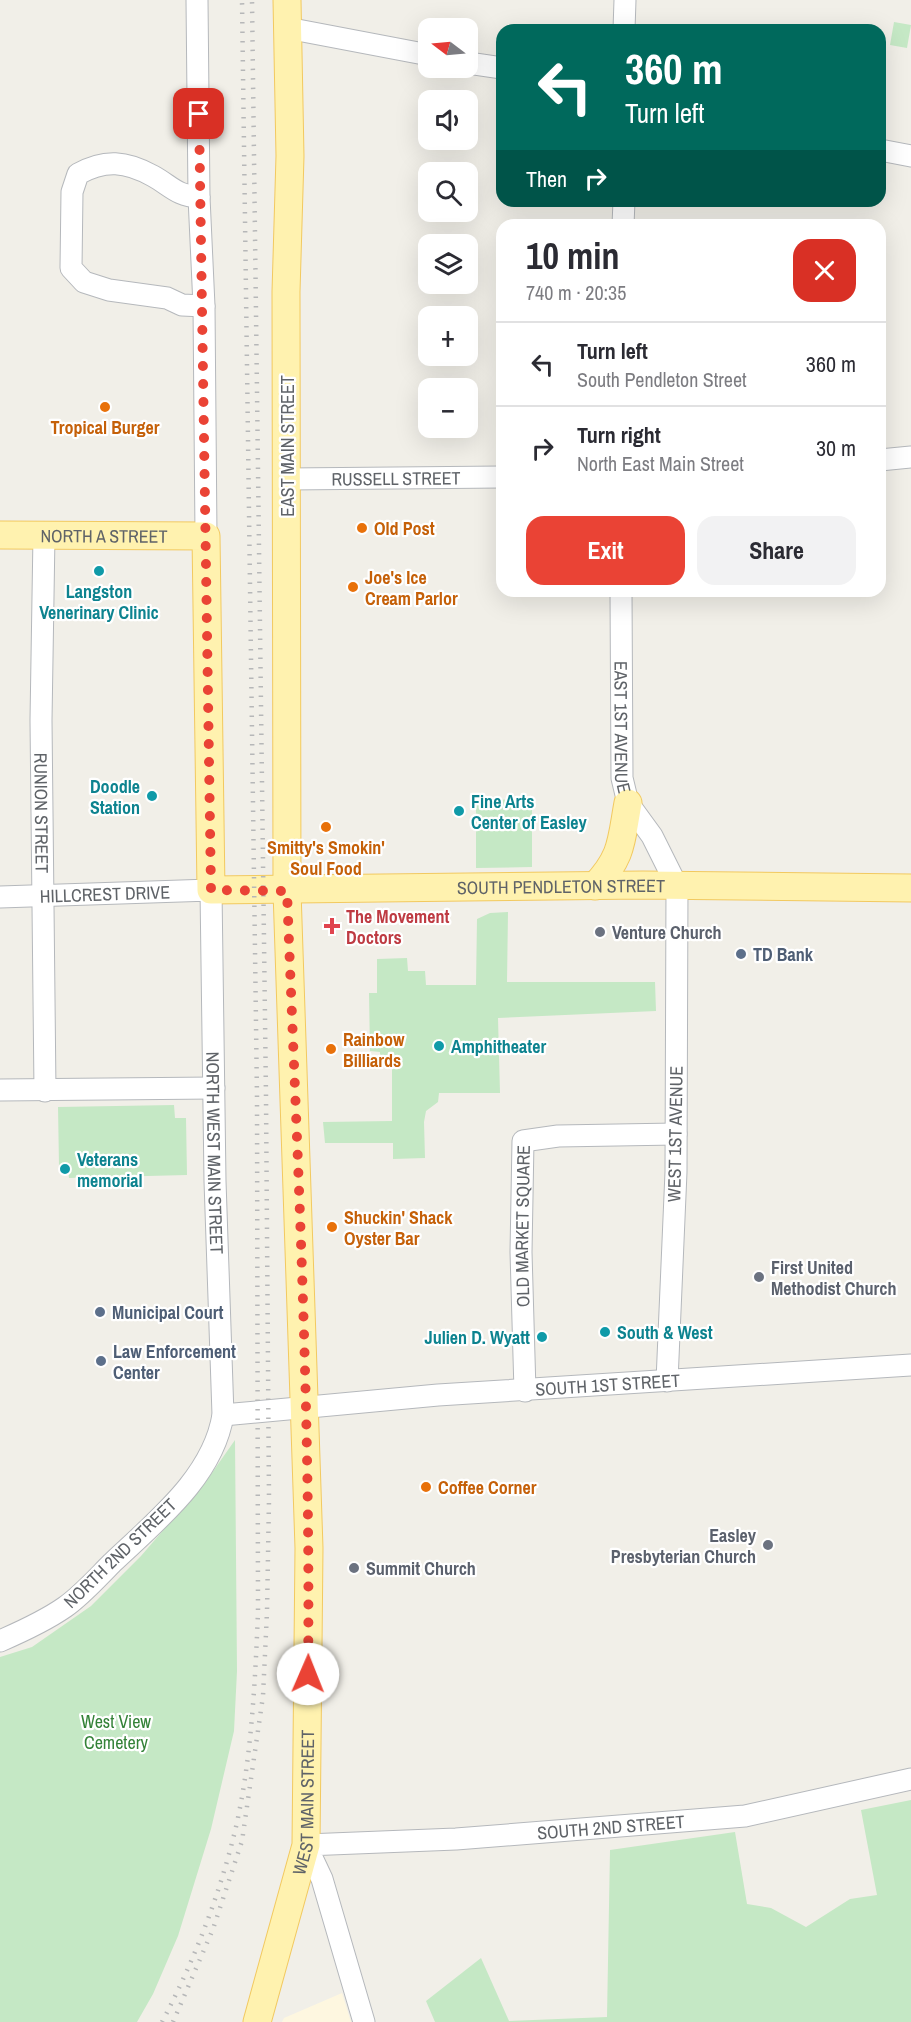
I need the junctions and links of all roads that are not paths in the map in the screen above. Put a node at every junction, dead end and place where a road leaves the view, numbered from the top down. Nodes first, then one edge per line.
1 (197, 0) edge
2 (287, 0) edge
3 (625, 0) edge
4 (624, 24) edge
5 (287, 28) junction
6 (418, 54) edge
7 (478, 64) edge
8 (496, 67) edge
9 (886, 151) edge
10 (911, 156) edge
11 (199, 197) junction
12 (204, 306) junction
13 (911, 457) edge
14 (886, 459) edge
15 (496, 477) edge
16 (288, 478) junction
17 (0, 534) edge
18 (44, 535) junction
19 (206, 536) junction
20 (621, 597) edge
21 (628, 802) junction
22 (595, 886) junction
23 (677, 886) junction
24 (911, 888) edge
25 (211, 890) junction
26 (287, 891) junction
27 (45, 894) junction
28 (0, 897) edge
29 (214, 1088) junction
30 (0, 1090) edge
31 (45, 1091) junction
32 (676, 1134) junction
33 (911, 1365) edge
34 (667, 1382) junction
35 (525, 1391) junction
36 (305, 1407) junction
37 (223, 1415) junction
38 (0, 1641) edge
39 (911, 1779) edge
40 (306, 1845) junction
41 (256, 2022) edge
42 (364, 2022) edge

1 - 11 street
2 - 5 main road, EAST MAIN STREET
3 - 4 street
5 - 6 street
5 - 16 main road, EAST MAIN STREET
7 - 8 street
9 - 10 street
11 - 12 street
11 - 12 street
12 - 19 street
13 - 14 street
15 - 16 street, RUSSELL STREET
16 - 26 main road, EAST MAIN STREET
17 - 18 main road, NORTH A STREET
18 - 19 main road, NORTH A STREET
18 - 27 street, RUNION STREET
19 - 25 main road
20 - 21 street, EAST 1ST AVENUE
21 - 22 main road
21 - 23 street, EAST 1ST AVENUE
22 - 23 main road, SOUTH PENDLETON STREET
22 - 26 main road, SOUTH PENDLETON STREET
23 - 24 main road, SOUTH PENDLETON STREET
23 - 32 street, WEST 1ST AVENUE
25 - 26 main road, SOUTH PENDLETON STREET
25 - 27 street, HILLCREST DRIVE
25 - 29 street, NORTH WEST MAIN STREET
26 - 36 main road, WEST MAIN STREET
27 - 28 street, HILLCREST DRIVE
27 - 31 street, RUNION STREET
29 - 31 street
29 - 37 street, NORTH WEST MAIN STREET
30 - 31 street
32 - 34 street, WEST 1ST AVENUE
32 - 35 street, OLD MARKET SQUARE
33 - 34 street, SOUTH 1ST STREET
34 - 35 street, SOUTH 1ST STREET
35 - 36 street, SOUTH 1ST STREET
36 - 37 street
36 - 40 main road, WEST MAIN STREET
37 - 38 street, NORTH 2ND STREET
39 - 40 street, SOUTH 2ND STREET
40 - 41 main road, WEST MAIN STREET
40 - 42 street

